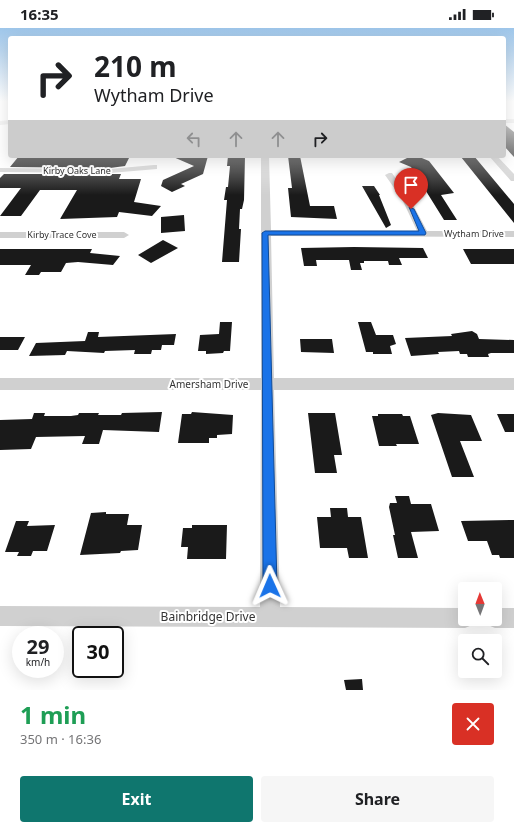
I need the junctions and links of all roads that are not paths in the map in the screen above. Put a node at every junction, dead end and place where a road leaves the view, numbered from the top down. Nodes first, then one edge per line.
1 (264, 158) edge
2 (495, 158) edge
3 (154, 168) dead end
4 (0, 170) edge
5 (389, 175) dead end
6 (514, 179) edge
7 (265, 233) junction
8 (423, 233) junction
9 (514, 234) edge
10 (0, 235) edge
11 (124, 235) dead end
12 (0, 384) edge
13 (267, 384) junction
14 (514, 384) edge
15 (0, 616) edge
16 (270, 617) junction
17 (458, 618) edge
18 (502, 618) edge
19 (514, 618) edge

1 - 7 street
2 - 6 street
3 - 4 street, Kirby Oaks Lane
5 - 8 street
7 - 8 street, Wytham Drive
7 - 13 street
8 - 9 street, Wytham Drive
10 - 11 street, Kirby Trace Cove
12 - 13 street, Amersham Drive
13 - 14 street, Amersham Drive
13 - 16 street
15 - 16 street, Bainbridge Drive
16 - 17 street, Bainbridge Drive
18 - 19 street

